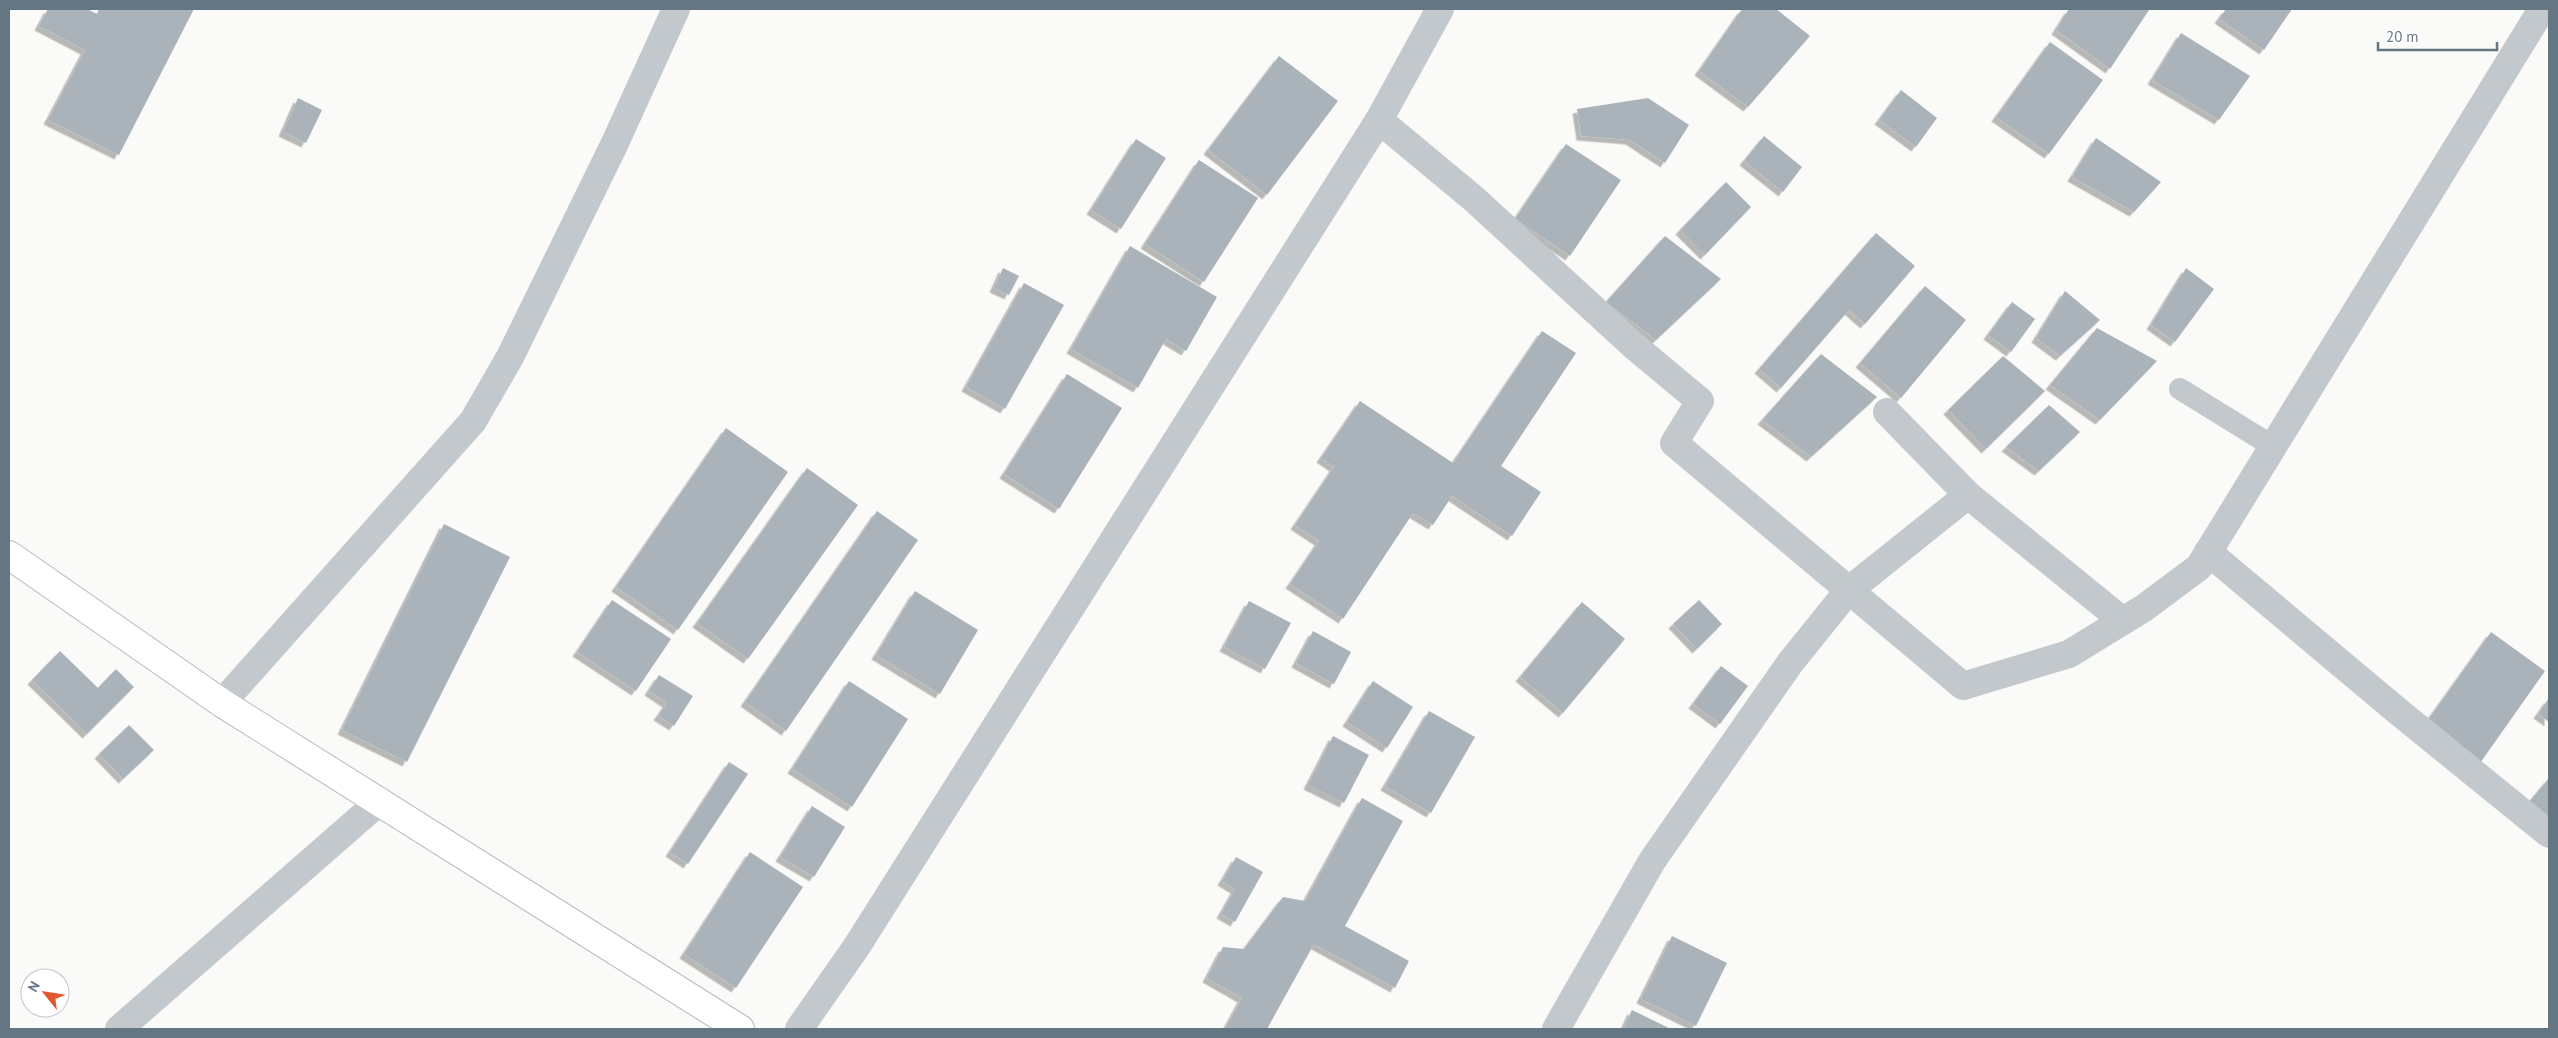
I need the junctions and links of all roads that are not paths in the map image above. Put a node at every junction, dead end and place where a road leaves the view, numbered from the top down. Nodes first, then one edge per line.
1 (676, 9) edge
2 (1440, 9) edge
3 (2542, 9) edge
4 (1379, 120) junction
5 (2180, 389) dead end
6 (1887, 412) dead end
7 (2274, 446) junction
8 (1968, 495) junction
9 (2208, 552) junction
10 (9, 555) edge
11 (1848, 591) junction
12 (2123, 621) junction
13 (222, 703) junction
14 (380, 802) junction
15 (2549, 834) edge
16 (119, 1029) edge
17 (740, 1029) edge
18 (799, 1029) edge
19 (1556, 1029) edge

1 - 13 street
2 - 4 street
3 - 7 street
4 - 11 street
4 - 18 street
5 - 7 lane
6 - 8 street
7 - 9 street
8 - 11 street
8 - 12 street
9 - 12 street
9 - 15 street
10 - 13 street
11 - 12 street
11 - 19 street
13 - 14 street
14 - 16 street
14 - 17 street

